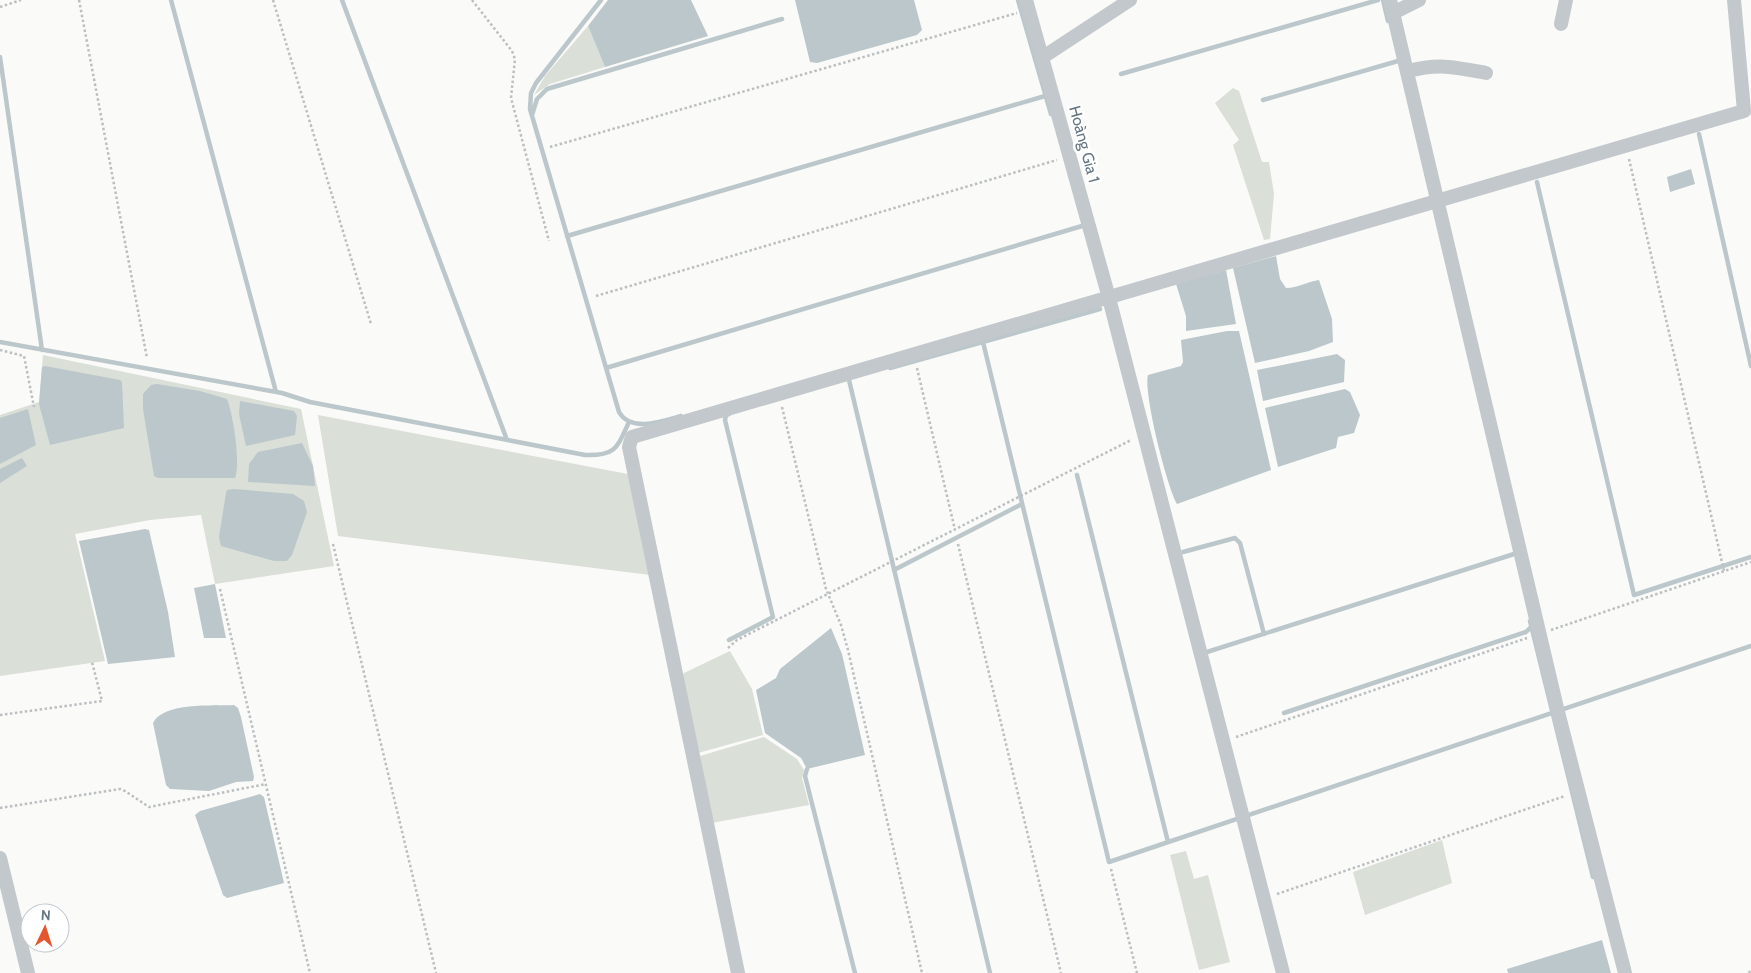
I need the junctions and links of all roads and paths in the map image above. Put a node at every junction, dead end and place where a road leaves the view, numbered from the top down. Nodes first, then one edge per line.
1 (21, 0) edge
2 (79, 0) edge
3 (273, 0) edge
4 (472, 0) edge
5 (1130, 0) edge
6 (1419, 0) edge
7 (1566, 0) edge
8 (1734, 0) edge
9 (1028, 5) edge
10 (0, 6) edge
11 (1392, 7) edge
12 (1561, 24) dead end
13 (1043, 57) junction
14 (1408, 70) junction
15 (1486, 73) dead end
16 (1626, 145) junction
17 (550, 147) dead end
18 (1070, 156) junction
19 (1438, 199) junction
20 (549, 241) dead end
21 (596, 296) dead end
22 (1109, 298) junction
23 (371, 324) dead end
24 (0, 350) edge
25 (913, 354) junction
26 (147, 358) dead end
27 (779, 393) junction
28 (34, 407) dead end
29 (1144, 434) junction
30 (955, 530) junction
31 (333, 544) dead end
32 (958, 544) dead end
33 (1751, 562) edge
34 (1724, 571) junction
35 (220, 589) dead end
36 (828, 594) junction
37 (1540, 634) junction
38 (728, 648) dead end
39 (92, 662) dead end
40 (0, 715) edge
41 (1223, 742) junction
42 (266, 784) junction
43 (1579, 791) junction
44 (0, 808) edge
45 (0, 858) edge
46 (1111, 869) dead end
47 (1263, 898) junction
48 (1751, 969) edge
49 (28, 973) edge
50 (310, 973) edge
51 (436, 973) edge
52 (738, 973) edge
53 (922, 973) edge
54 (1061, 973) edge
55 (1137, 973) edge
56 (1283, 973) edge
57 (1626, 973) edge
58 (1749, 973) edge

1 - 10 path
2 - 26 path
3 - 23 path
4 - 20 path
5 - 13 street
6 - 11 street
7 - 12 street
8 - 16 street
9 - 13 street, Hoàng Gia 1
9 - 17 path
11 - 14 street
13 - 18 street, Hoàng Gia 1
14 - 15 street
14 - 19 street
16 - 19 street
16 - 34 path
18 - 21 path
18 - 22 street, Hoàng Gia 1
19 - 22 street
19 - 37 street
22 - 25 street
22 - 29 street, Hoàng Gia 1
24 - 28 path
25 - 27 street
25 - 30 path
27 - 36 path
27 - 52 street
29 - 30 path
29 - 41 street, Hoàng Gia 1
30 - 36 path
31 - 51 path
32 - 54 path
33 - 34 path
34 - 37 path
35 - 42 path
36 - 38 path
36 - 53 path
37 - 41 path
37 - 43 street
39 - 40 path
41 - 47 street, Hoàng Gia 1
42 - 44 path
42 - 50 path
43 - 47 path
43 - 57 street
45 - 49 street
46 - 55 path
47 - 56 street, Hoàng Gia 1
48 - 58 path

